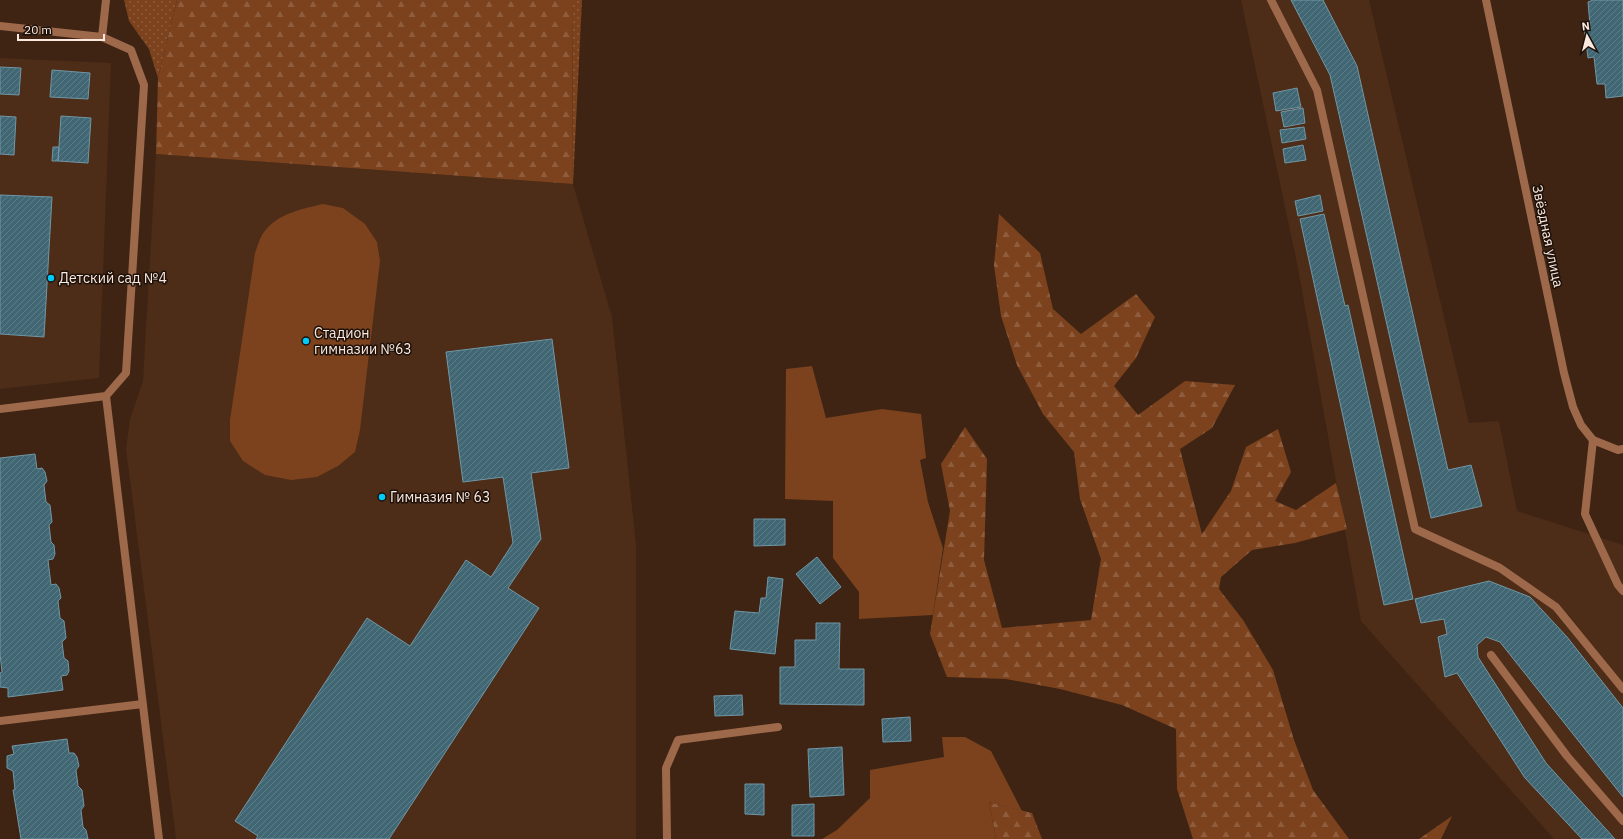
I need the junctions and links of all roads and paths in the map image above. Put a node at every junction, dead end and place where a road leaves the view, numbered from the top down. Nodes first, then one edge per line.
1 (106, 0) edge
2 (1271, 0) edge
3 (1486, 0) edge
4 (0, 26) edge
5 (102, 37) junction
6 (106, 396) junction
7 (0, 408) edge
8 (1593, 440) junction
9 (1623, 450) edge
10 (1623, 591) edge
11 (1491, 655) dead end
12 (1623, 688) edge
13 (143, 704) junction
14 (0, 721) edge
15 (778, 727) dead end
16 (1623, 822) edge
17 (159, 839) edge
18 (667, 839) edge

1 - 5 street
2 - 12 street
3 - 8 street, Звёздная улица
4 - 5 street
5 - 6 street
6 - 7 street
6 - 13 street
8 - 9 street, Звёздная улица
8 - 10 street
11 - 16 street
13 - 14 street
13 - 17 street
15 - 18 street

